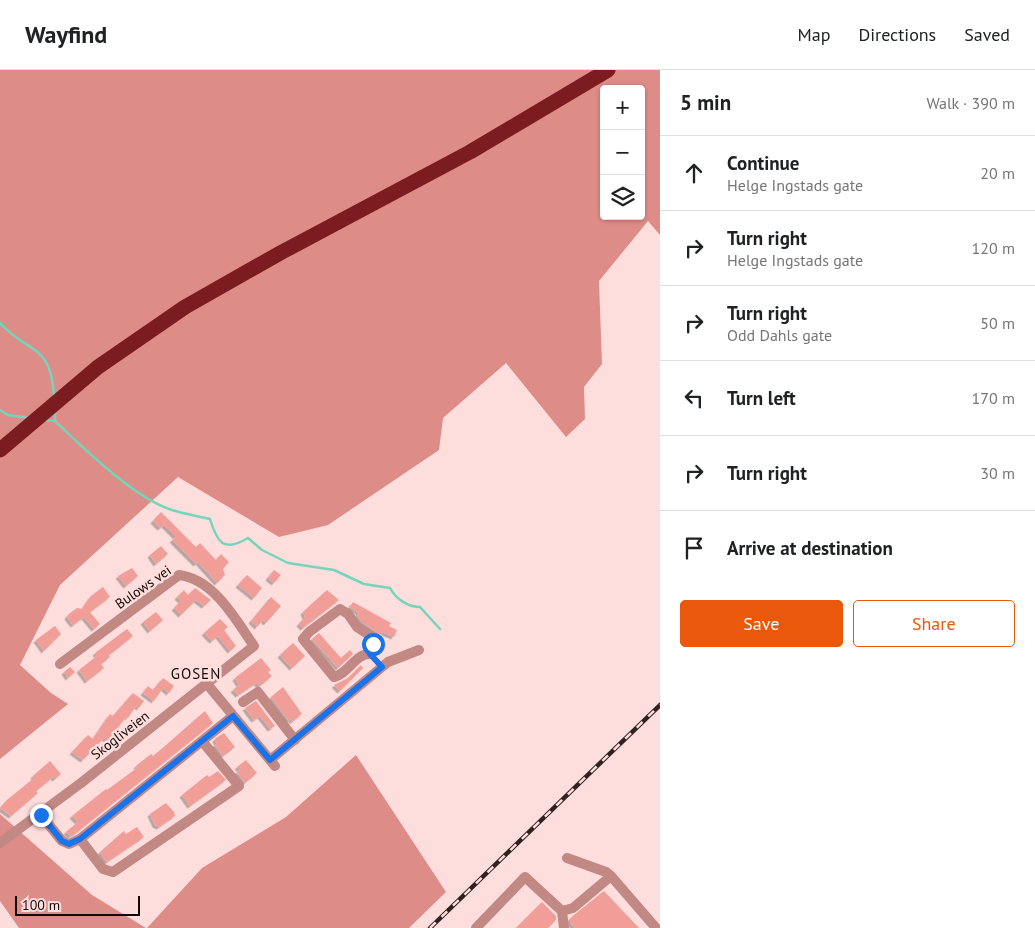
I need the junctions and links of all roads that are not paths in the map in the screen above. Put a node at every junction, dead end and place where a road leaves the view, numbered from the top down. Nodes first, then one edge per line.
1 (596, 70) edge
2 (608, 70) edge
3 (0, 442) edge
4 (0, 450) edge
5 (254, 646) joint
6 (419, 650) dead end
7 (370, 654) junction
8 (60, 664) dead end
9 (382, 667) junction
10 (207, 684) junction
11 (243, 702) dead end
12 (233, 716) junction
13 (295, 740) junction
14 (202, 741) junction
15 (41, 815) junction
16 (80, 839) junction
17 (0, 843) edge
18 (567, 858) dead end
19 (610, 876) junction
20 (562, 911) junction
21 (476, 928) edge
22 (564, 928) edge
23 (656, 928) edge

1 - 3 highway
2 - 4 highway
5 - 8 street, Bulows vei
5 - 10 street, Skogliveien
6 - 9 street
7 - 7 street
7 - 9 street
9 - 13 street
10 - 12 street
10 - 15 street, Skogliveien
11 - 13 street
12 - 13 street
12 - 14 street
14 - 16 street
14 - 16 street
15 - 16 street
15 - 17 street, Skogliveien
18 - 19 street
19 - 20 street
19 - 23 street
20 - 21 street
20 - 22 street

